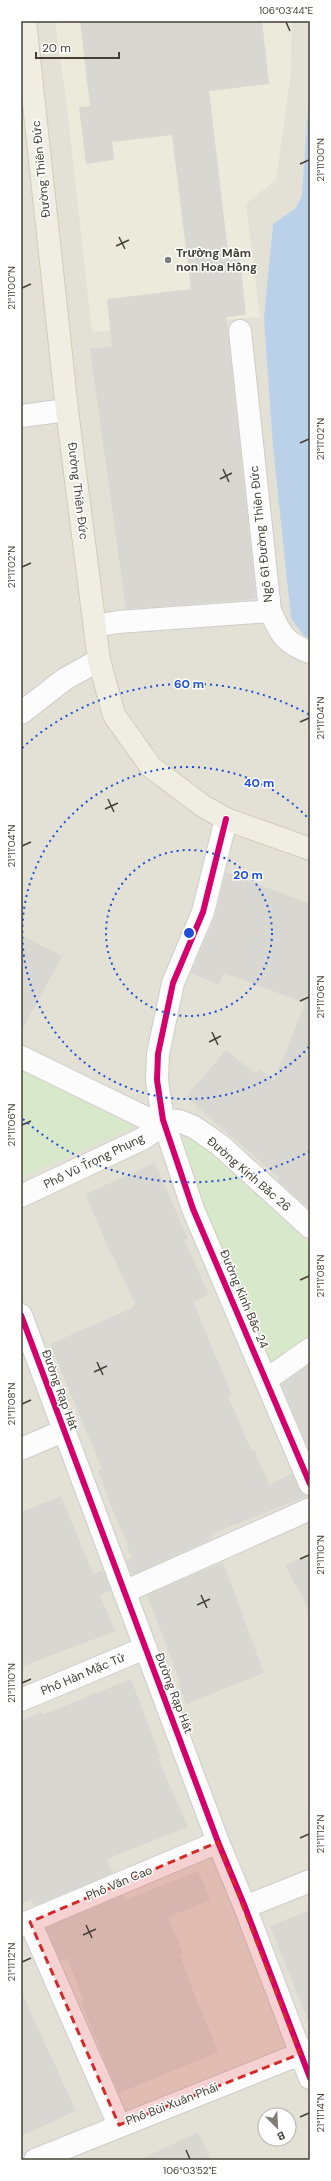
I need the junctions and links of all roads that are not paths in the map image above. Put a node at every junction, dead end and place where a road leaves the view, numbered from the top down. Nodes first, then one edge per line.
1 (25, 21) edge
2 (26, 66) edge
3 (240, 331) dead end
4 (67, 410) junction
5 (21, 416) edge
6 (270, 611) junction
7 (95, 626) junction
8 (310, 652) edge
9 (99, 660) junction
10 (21, 713) edge
11 (226, 819) junction
12 (310, 849) edge
13 (21, 1057) edge
14 (163, 1120) junction
15 (21, 1196) edge
16 (310, 1227) edge
17 (21, 1315) edge
18 (310, 1349) edge
19 (266, 1380) junction
20 (63, 1431) junction
21 (21, 1449) edge
22 (310, 1484) edge
23 (310, 1509) edge
24 (124, 1592) junction
25 (145, 1648) junction
26 (21, 1700) edge
27 (218, 1842) junction
28 (310, 1881) edge
29 (245, 1907) junction
30 (26, 1923) edge
31 (305, 2052) edge
32 (310, 2078) edge
33 (119, 2125) junction
34 (35, 2160) edge

1 - 2 main road, Đường Thiên Đức
2 - 4 main road, Đường Thiên Đức
3 - 6 street, Ngõ 61 Đường Thiên Đức
4 - 5 street
4 - 7 main road, Đường Thiên Đức
6 - 7 street, Ngõ 61 Đường Thiên Đức
6 - 8 street
7 - 9 main road, Đường Thiên Đức
9 - 10 street
9 - 11 main road, Đường Thiên Đức
11 - 12 main road, Đường Thiên Đức
11 - 14 street, Đường Kinh Bắc 24
13 - 14 street, Đường Kinh Bắc 26
14 - 15 street, Phố Vũ Trọng Phụng
14 - 16 street, Đường Kinh Bắc 26
14 - 19 street, Đường Kinh Bắc 24
17 - 20 street, Đường Rạp Hát
18 - 19 street
19 - 22 street, Đường Kinh Bắc 24
20 - 21 street
20 - 24 street, Đường Rạp Hát
23 - 24 street
24 - 25 street, Đường Rạp Hát
25 - 26 street, Phố Hàn Mặc Tử
25 - 27 street, Đường Rạp Hát
27 - 29 street, Đường Rạp Hát
27 - 30 street, Phố Văn Cao
28 - 29 street
29 - 31 street, Đường Rạp Hát
30 - 33 street
31 - 32 street, Đường Rạp Hát
31 - 33 street, Phố Bùi Xuân Phái
33 - 34 street, Phố Bùi Xuân Phái

